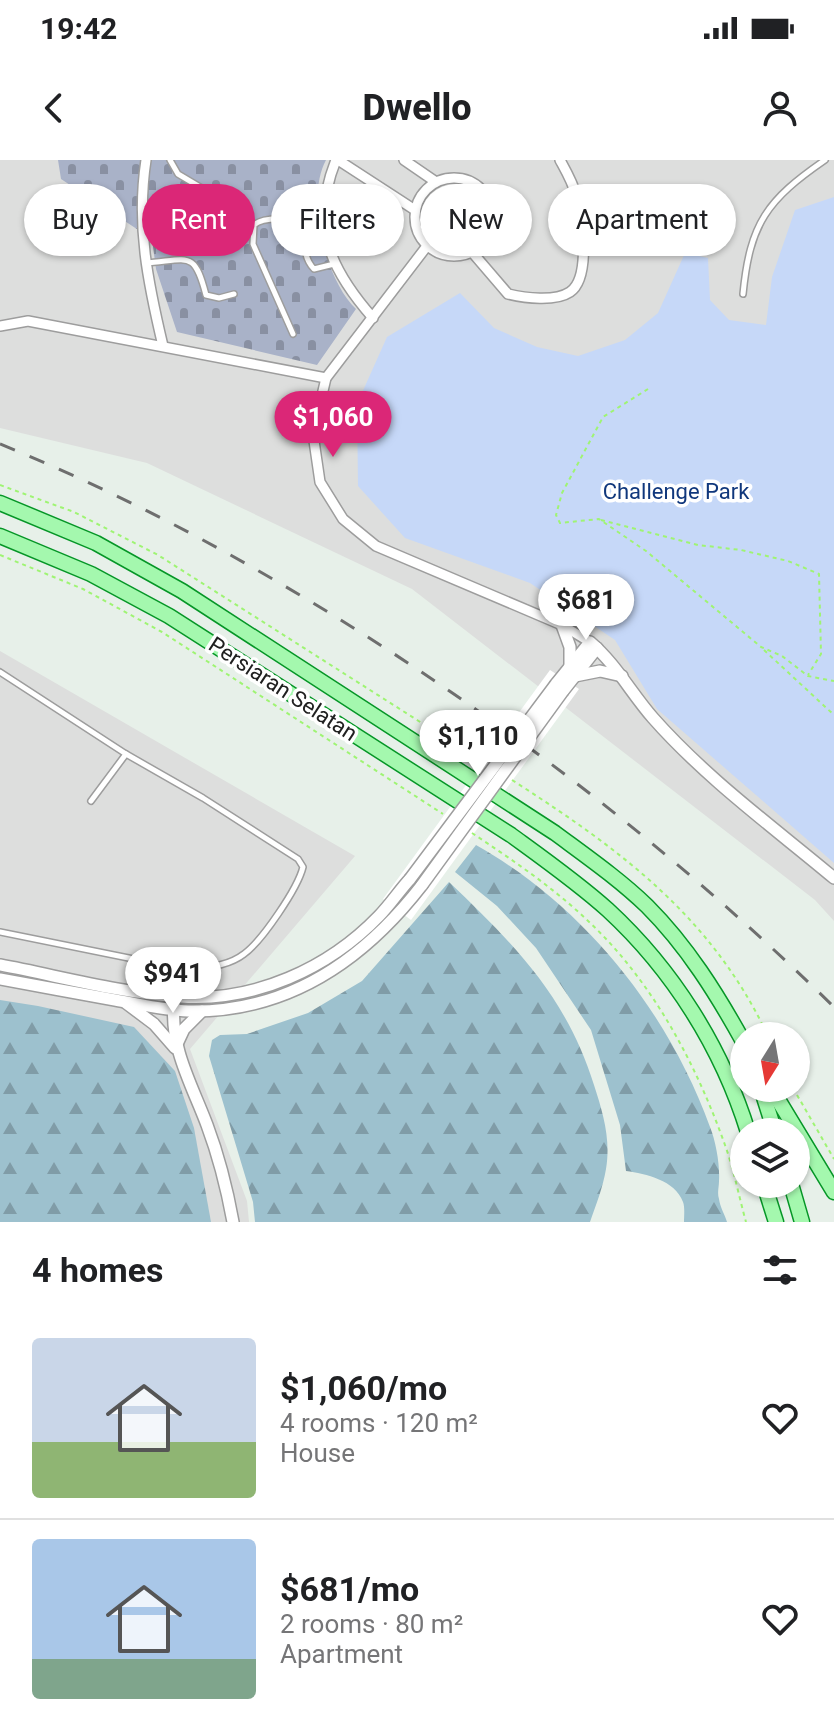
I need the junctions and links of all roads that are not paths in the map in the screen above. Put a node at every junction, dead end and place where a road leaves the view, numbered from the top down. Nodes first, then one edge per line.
1 (146, 160) edge
2 (170, 160) edge
3 (337, 160) edge
4 (404, 160) edge
5 (560, 160) edge
6 (825, 160) edge
7 (436, 182) junction
8 (195, 184) edge
9 (329, 184) edge
10 (474, 184) edge
11 (415, 210) junction
12 (271, 220) edge
13 (420, 237) edge
14 (420, 255) edge
15 (306, 256) edge
16 (332, 256) edge
17 (475, 256) edge
18 (144, 263) junction
19 (334, 264) junction
20 (234, 294) dead end
21 (743, 294) dead end
22 (373, 318) junction
23 (0, 326) edge
24 (293, 334) dead end
25 (163, 346) junction
26 (326, 378) junction
27 (0, 503) edge
28 (0, 536) edge
29 (562, 625) junction
30 (593, 645) junction
31 (572, 671) junction
32 (0, 672) edge
33 (622, 676) junction
34 (559, 687) junction
35 (126, 754) junction
36 (91, 801) dead end
37 (834, 878) edge
38 (0, 932) edge
39 (0, 965) edge
40 (0, 979) edge
41 (175, 996) junction
42 (125, 1002) junction
43 (174, 1009) junction
44 (203, 1011) junction
45 (733, 1022) edge
46 (177, 1048) junction
47 (779, 1102) edge
48 (743, 1118) edge
49 (834, 1192) edge
50 (761, 1198) edge
51 (768, 1198) edge
52 (795, 1198) edge
53 (233, 1222) edge
54 (765, 1222) edge
55 (776, 1222) edge
56 (802, 1222) edge

1 - 18 street
2 - 8 lane
3 - 9 street
3 - 11 street
4 - 7 street
5 - 17 street
6 - 21 lane
7 - 10 street
7 - 11 street
11 - 13 street
12 - 24 lane
14 - 22 street
15 - 19 lane
16 - 19 street
18 - 20 lane
18 - 25 street
19 - 22 street
22 - 26 street
23 - 25 street
25 - 26 street
26 - 29 street
27 - 45 main road, Persiaran Selatan
28 - 48 main road, Persiaran Selatan
29 - 30 street
29 - 31 street
30 - 31 street
30 - 33 street
31 - 33 street
31 - 34 street
32 - 35 lane
33 - 37 street
34 - 41 street, bridge
34 - 44 street, bridge
35 - 36 lane
35 - 38 lane
39 - 41 street
40 - 42 street
41 - 43 street
42 - 43 street
42 - 46 street
43 - 44 street
43 - 46 street
44 - 46 street
46 - 53 street
47 - 49 main road
50 - 54 main road
51 - 55 main road
52 - 56 main road

